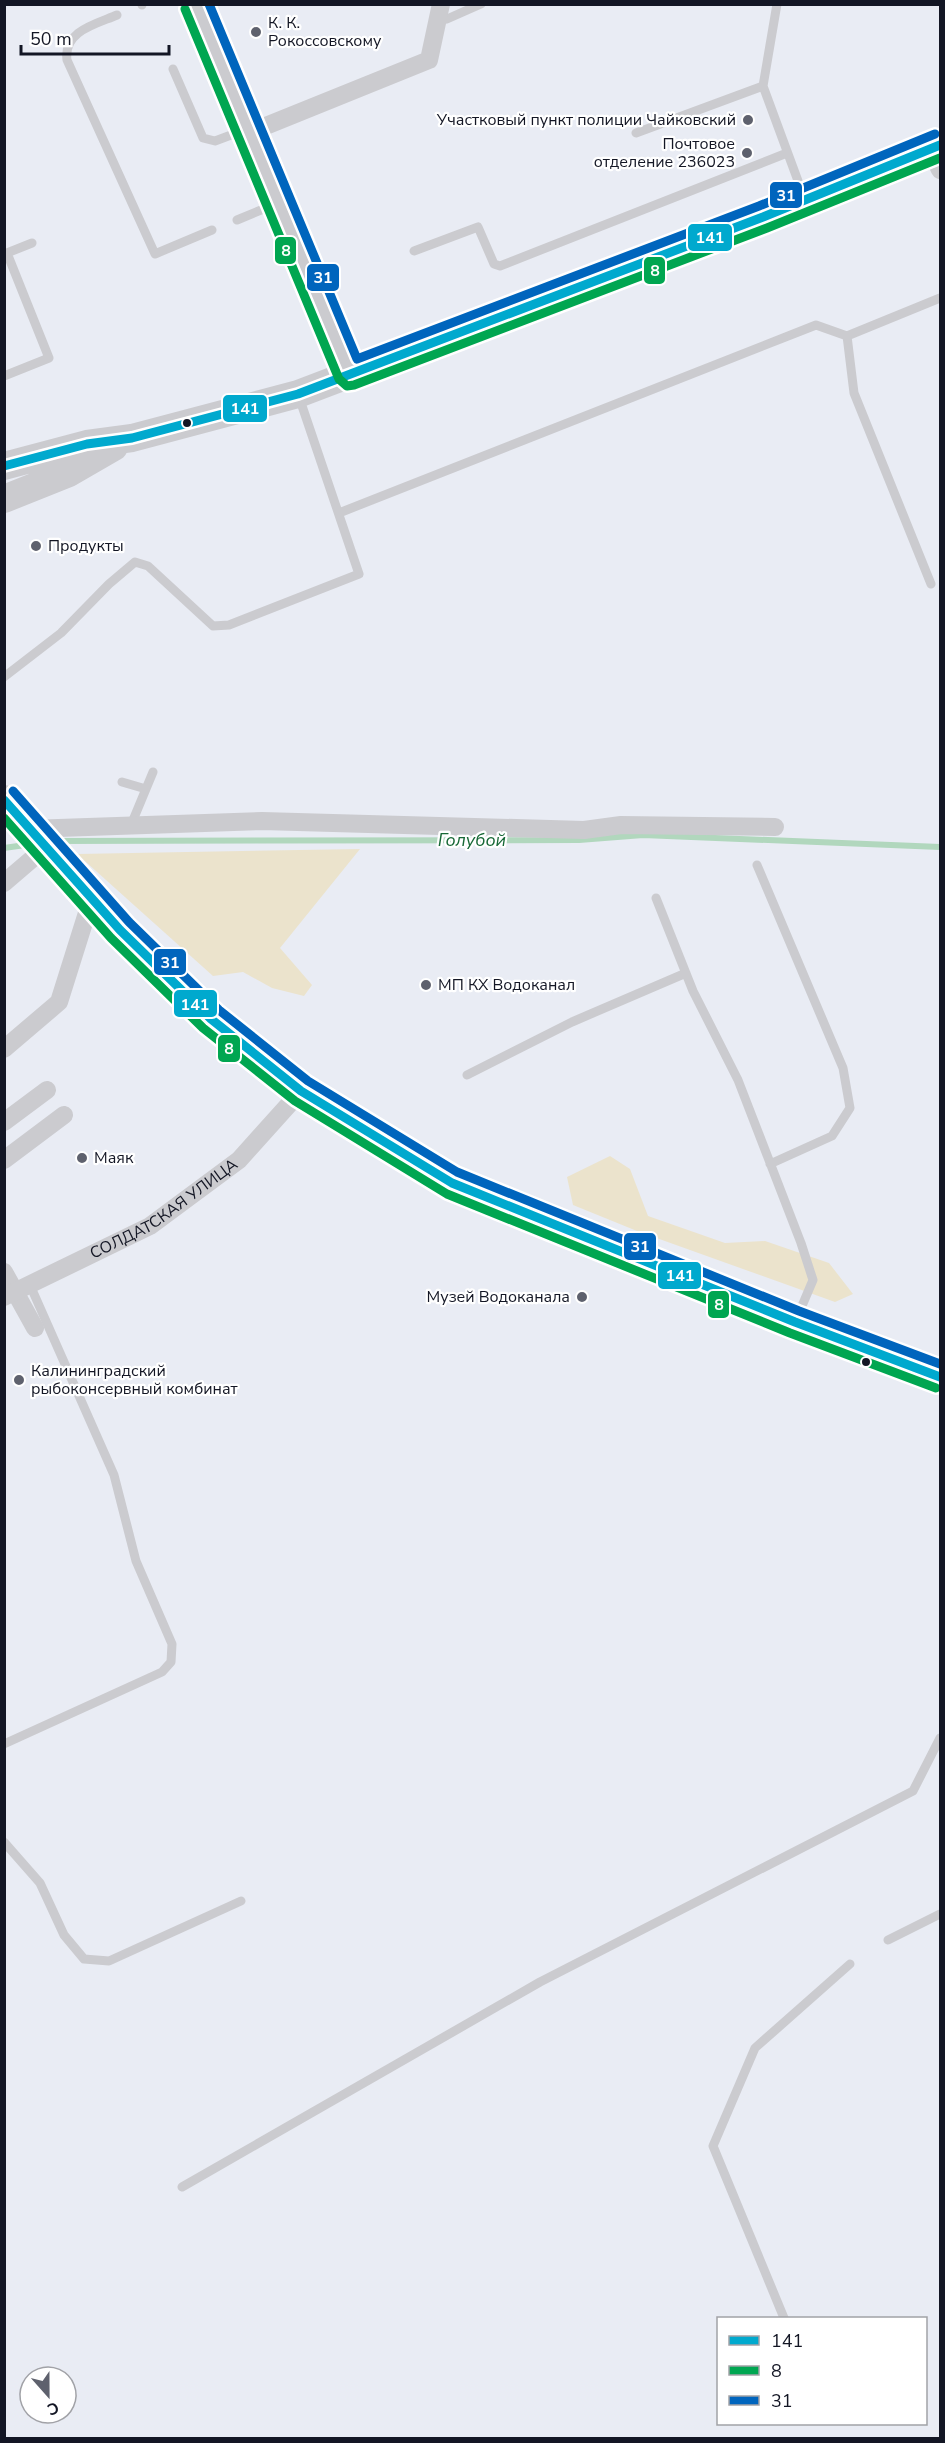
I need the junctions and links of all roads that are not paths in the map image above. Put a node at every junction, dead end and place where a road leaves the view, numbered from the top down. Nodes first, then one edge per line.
1 (196, 4) edge
2 (481, 4) edge
3 (777, 4) edge
4 (439, 12) edge
5 (117, 15) dead end
6 (173, 69) dead end
7 (763, 86) junction
8 (250, 130) junction
9 (636, 133) dead end
10 (787, 153) junction
11 (937, 155) edge
12 (807, 198) junction
13 (280, 202) junction
14 (237, 220) dead end
15 (212, 230) dead end
16 (32, 243) dead end
17 (414, 252) dead end
18 (940, 298) edge
19 (847, 336) junction
20 (350, 374) junction
21 (4, 376) edge
22 (298, 394) junction
23 (132, 438) junction
24 (4, 466) edge
25 (4, 499) edge
26 (339, 513) junction
27 (932, 584) dead end
28 (4, 677) edge
29 (153, 772) dead end
30 (122, 782) dead end
31 (146, 789) junction
32 (4, 800) edge
33 (131, 825) junction
34 (774, 827) dead end
35 (41, 842) junction
36 (757, 864) dead end
37 (4, 883) edge
38 (656, 898) dead end
39 (92, 909) junction
40 (686, 973) junction
41 (4, 1049) edge
42 (467, 1075) dead end
43 (47, 1090) dead end
44 (301, 1091) junction
45 (64, 1115) dead end
46 (4, 1122) edge
47 (4, 1160) edge
48 (770, 1164) junction
49 (4, 1272) edge
50 (16, 1291) edge
51 (795, 1322) junction
52 (36, 1328) dead end
53 (940, 1377) edge
54 (940, 1738) edge
55 (4, 1744) edge
56 (4, 1842) edge
57 (241, 1901) dead end
58 (940, 1914) edge
59 (888, 1940) dead end
60 (850, 1964) dead end
61 (182, 2187) dead end
62 (783, 2317) edge

1 - 8 main road
2 - 4 lane
3 - 7 lane
4 - 8 street
5 - 15 lane
6 - 8 lane
7 - 9 lane
7 - 10 lane
8 - 13 main road
10 - 12 lane
10 - 17 lane
11 - 12 main road
12 - 20 main road
13 - 14 lane
13 - 20 main road
16 - 21 lane
18 - 19 lane
19 - 26 lane
19 - 27 lane
20 - 22 main road
22 - 23 main road
22 - 26 lane
23 - 24 main road
23 - 25 main road
26 - 28 lane
29 - 31 lane
30 - 31 lane
31 - 33 lane
32 - 35 main road
33 - 34 street
33 - 35 street
35 - 37 street
35 - 39 main road
36 - 48 lane
38 - 40 lane
39 - 41 street
39 - 44 main road
40 - 42 lane
40 - 48 lane
43 - 46 street
44 - 50 street, СОЛДАТСКАЯ УЛИЦА
44 - 51 main road
45 - 47 street
48 - 51 lane
49 - 50 street
50 - 52 street
50 - 55 lane
51 - 53 main road
54 - 61 lane
56 - 57 lane
58 - 59 lane
60 - 62 lane

